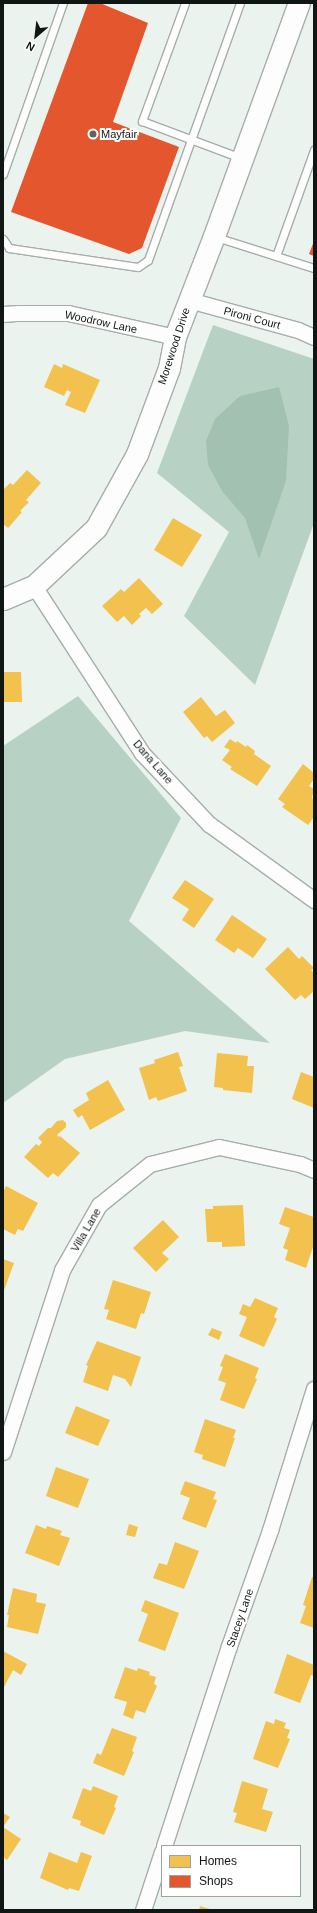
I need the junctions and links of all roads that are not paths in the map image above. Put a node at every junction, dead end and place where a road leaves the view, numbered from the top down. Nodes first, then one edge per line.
1 (63, 3) edge
2 (185, 3) edge
3 (240, 3) edge
4 (299, 3) edge
5 (191, 140) junction
6 (314, 150) edge
7 (242, 158) junction
8 (3, 174) edge
9 (214, 236) junction
10 (3, 239) edge
11 (276, 256) junction
12 (314, 268) edge
13 (189, 300) junction
14 (3, 314) edge
15 (175, 337) junction
16 (314, 337) edge
17 (34, 586) junction
18 (3, 599) edge
19 (314, 900) edge
20 (314, 1170) edge
21 (314, 1389) edge
22 (3, 1452) edge
23 (164, 1845) edge
24 (161, 1855) edge
25 (143, 1910) edge

1 - 8 lane
2 - 5 lane
3 - 5 lane
4 - 7 street, Morewood Drive
5 - 7 lane
5 - 10 lane
6 - 11 lane
7 - 9 street, Morewood Drive
9 - 11 lane
9 - 13 street, Morewood Drive
11 - 12 lane
13 - 15 street, Morewood Drive
13 - 16 street, Pironi Court
14 - 15 street, Woodrow Lane
15 - 17 street, Morewood Drive
17 - 18 street, Morewood Drive
17 - 19 street, Dana Lane
20 - 22 street, Villa Lane
21 - 23 street, Stacey Lane
24 - 25 street

